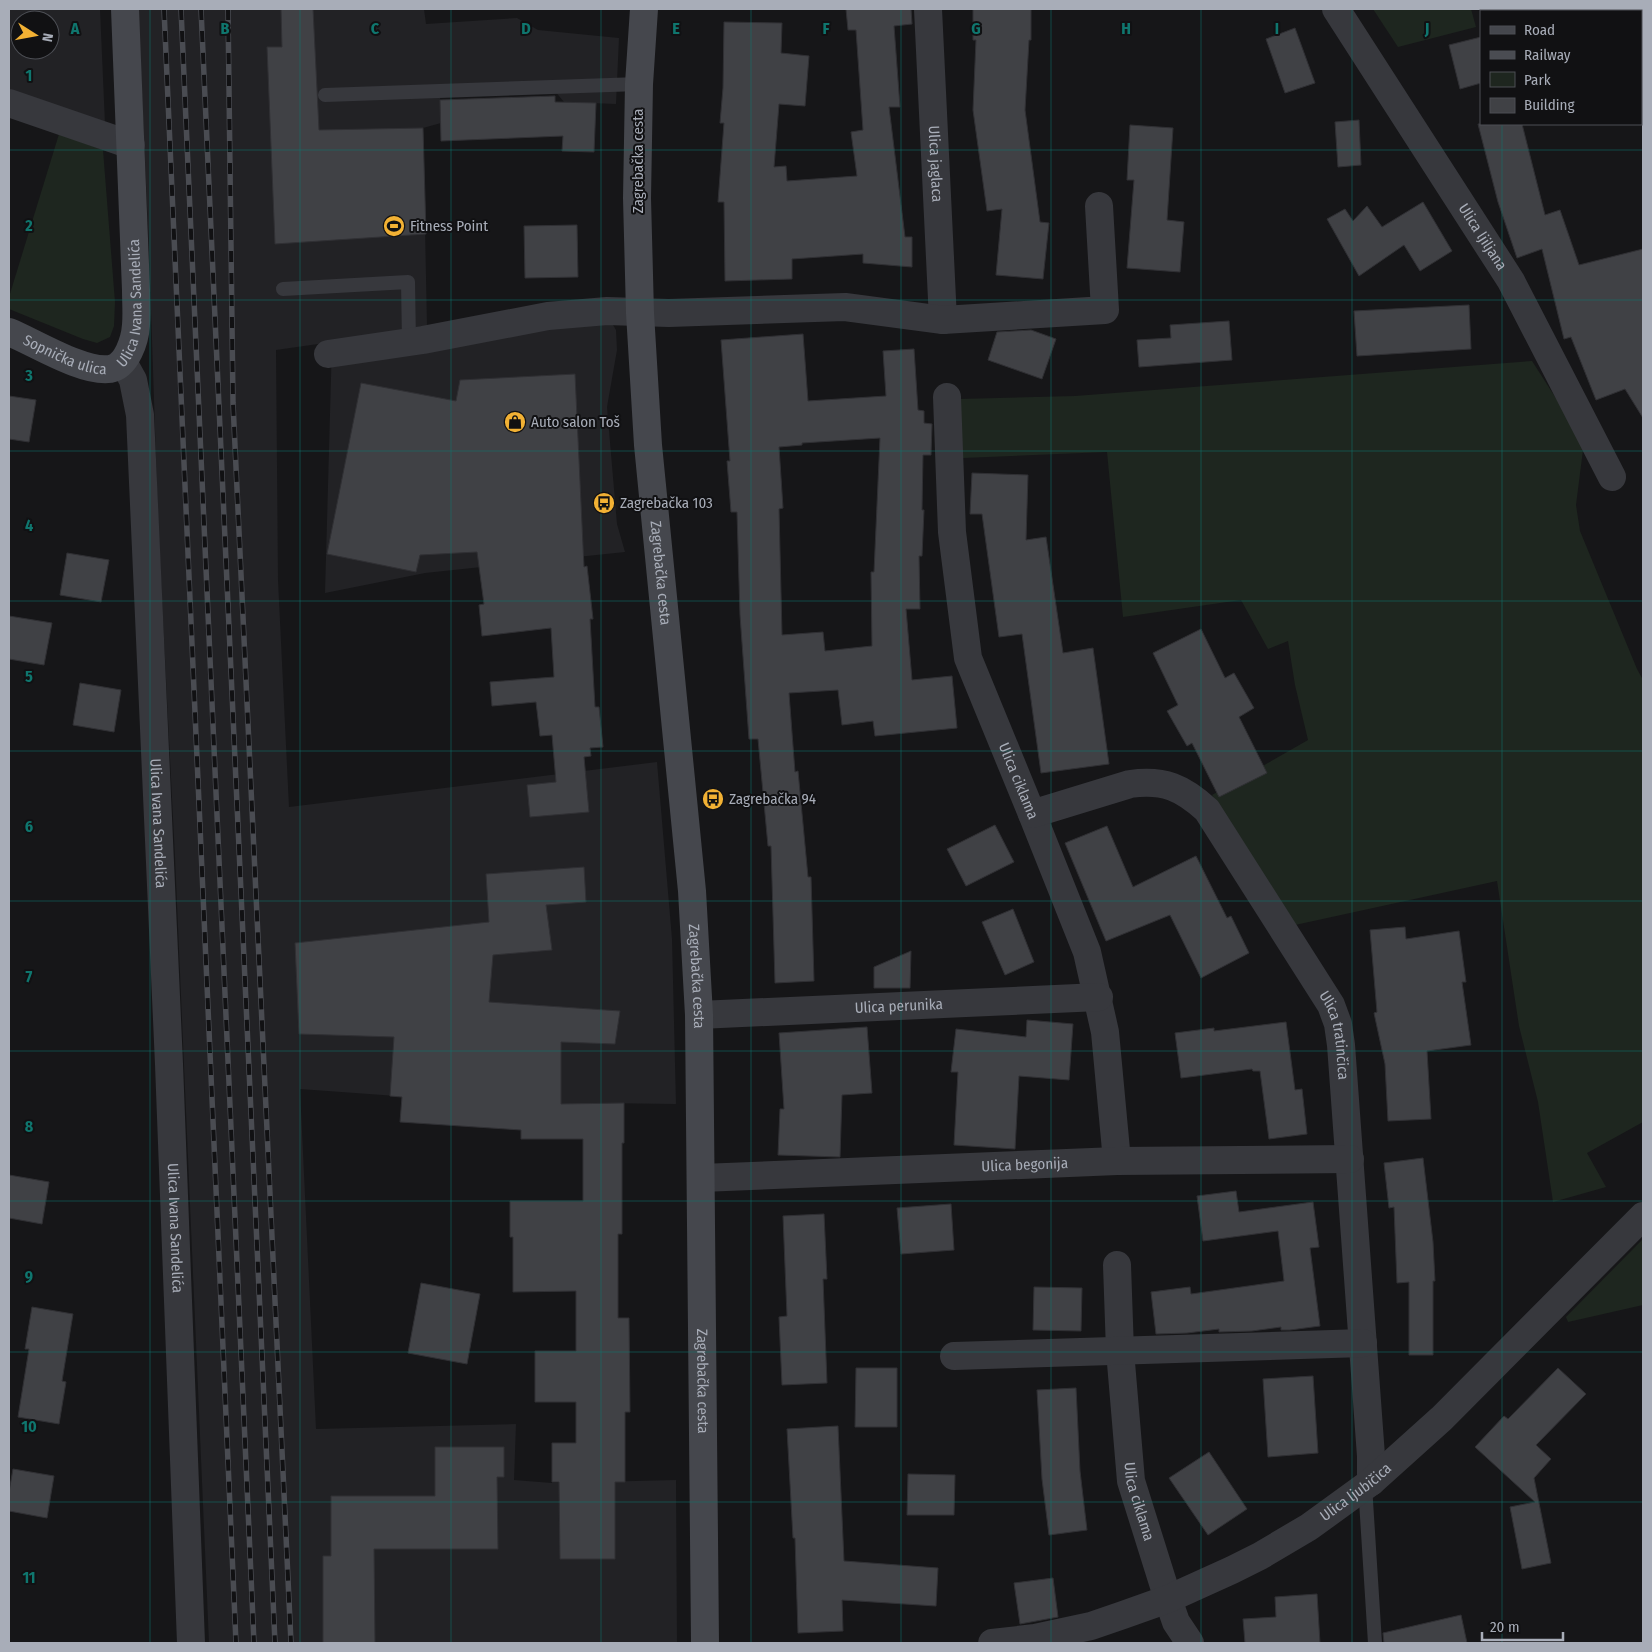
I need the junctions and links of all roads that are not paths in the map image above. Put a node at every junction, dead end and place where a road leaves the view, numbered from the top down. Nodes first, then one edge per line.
1 (124, 9) edge
2 (644, 9) edge
3 (928, 9) edge
4 (1336, 9) edge
5 (639, 84) junction
6 (325, 95) dead end
7 (9, 103) edge
8 (131, 145) junction
9 (1099, 206) dead end
10 (283, 289) dead end
11 (640, 313) junction
12 (943, 320) junction
13 (9, 332) edge
14 (409, 342) junction
15 (328, 354) dead end
16 (123, 362) junction
17 (947, 396) dead end
18 (1612, 477) dead end
19 (1032, 814) junction
20 (1099, 997) junction
21 (699, 1015) junction
22 (1350, 1159) junction
23 (1117, 1161) junction
24 (701, 1178) junction
25 (1643, 1216) edge
26 (1117, 1265) dead end
27 (1363, 1343) junction
28 (1120, 1351) junction
29 (954, 1356) dead end
30 (1368, 1484) junction
31 (1168, 1598) junction
32 (191, 1643) edge
33 (705, 1643) edge
34 (992, 1643) edge
35 (1190, 1643) edge
36 (1374, 1643) edge

1 - 8 main road, Ulica Ivana Sandelića
2 - 5 main road, Zagrebačka cesta
3 - 12 street, Ulica jaglaca
4 - 18 street, Ulica ljiljana
5 - 6 lane
5 - 11 main road, Zagrebačka cesta
7 - 8 street
8 - 16 main road, Ulica Ivana Sandelića
9 - 12 street
10 - 14 lane
11 - 12 street
11 - 14 street
11 - 21 main road, Zagrebačka cesta
13 - 16 main road, Sopnička ulica
14 - 15 street
16 - 32 street, Ulica Ivana Sandelića
17 - 19 street, Ulica ciklama
19 - 20 street, Ulica ciklama
19 - 22 street, Ulica tratinčica
20 - 21 street, Ulica perunika
20 - 23 street, Ulica ciklama
21 - 24 main road, Zagrebačka cesta
22 - 23 street, Ulica begonija
22 - 27 street, Ulica tratinčica
23 - 24 street, Ulica begonija
24 - 33 main road, Zagrebačka cesta
25 - 30 street, Ulica ljubičica
26 - 28 street, Ulica ciklama
27 - 28 street
27 - 30 street, Ulica tratinčica
28 - 29 street
28 - 31 street, Ulica ciklama
30 - 31 street, Ulica ljubičica
30 - 36 lane
31 - 34 street, Ulica ljubičica
31 - 35 street, Ulica ciklama

